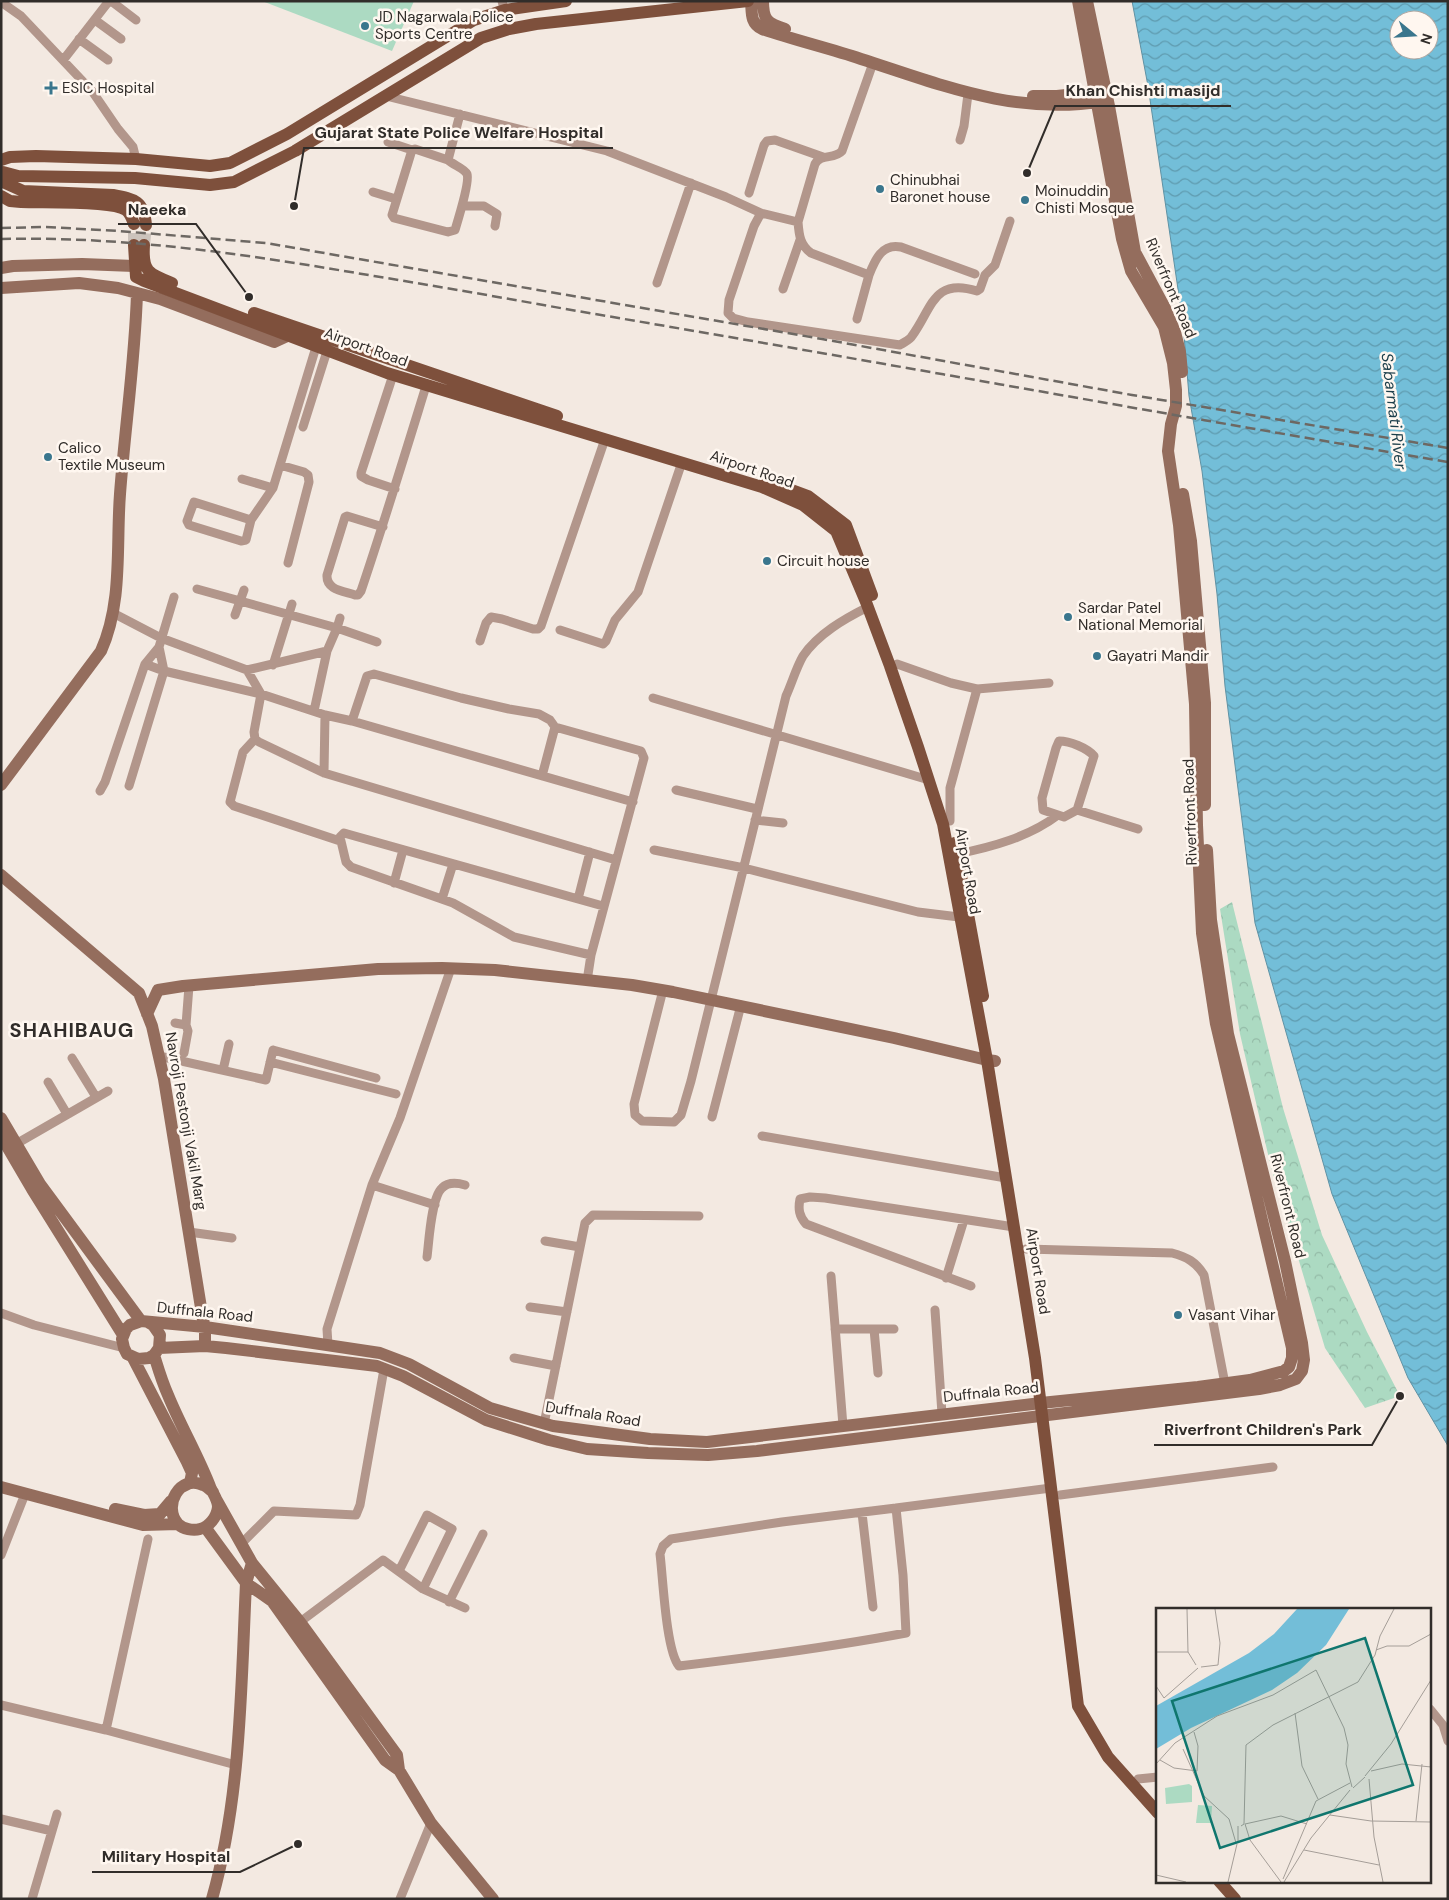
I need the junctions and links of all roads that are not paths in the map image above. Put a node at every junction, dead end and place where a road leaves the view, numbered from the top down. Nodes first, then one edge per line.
1 (110, 1) edge
2 (566, 1) edge
3 (750, 1) edge
4 (763, 1) edge
5 (1078, 1) edge
6 (1087, 1) edge
7 (1, 2) edge
8 (504, 6) edge
9 (95, 20) junction
10 (136, 20) dead end
11 (509, 29) junction
12 (79, 40) junction
13 (121, 40) dead end
14 (64, 59) junction
15 (108, 60) dead end
16 (873, 63) junction
17 (968, 94) junction
18 (386, 96) junction
19 (1101, 96) junction
20 (460, 114) junction
21 (960, 140) dead end
22 (388, 142) dead end
23 (412, 150) junction
24 (823, 157) junction
25 (136, 159) junction
26 (448, 160) junction
27 (2, 171) edge
28 (691, 183) junction
29 (373, 192) dead end
30 (749, 193) dead end
31 (1, 196) edge
32 (396, 199) junction
33 (462, 206) junction
34 (761, 213) junction
35 (1010, 221) dead end
36 (798, 222) junction
37 (496, 226) dead end
38 (800, 240) junction
39 (134, 266) junction
40 (1, 268) edge
41 (975, 274) dead end
42 (869, 275) junction
43 (657, 283) dead end
44 (1, 288) edge
45 (783, 289) dead end
46 (136, 293) junction
47 (857, 319) dead end
48 (266, 321) junction
49 (289, 331) junction
50 (321, 349) junction
51 (390, 374) junction
52 (426, 386) junction
53 (303, 427) dead end
54 (367, 438) dead end
55 (605, 439) junction
56 (682, 462) junction
57 (280, 466) junction
58 (242, 479) dead end
59 (273, 488) junction
60 (396, 489) junction
61 (251, 520) junction
62 (383, 527) junction
63 (288, 563) dead end
64 (197, 589) dead end
65 (244, 590) dead end
66 (174, 597) dead end
67 (240, 602) junction
68 (292, 604) dead end
69 (868, 607) junction
70 (113, 613) junction
71 (235, 615) dead end
72 (290, 615) junction
73 (340, 618) dead end
74 (337, 628) junction
75 (560, 630) dead end
76 (480, 641) dead end
77 (160, 642) junction
78 (376, 642) dead end
79 (327, 651) junction
80 (145, 664) junction
81 (897, 664) junction
82 (272, 665) junction
83 (247, 670) junction
84 (164, 671) junction
85 (1049, 684) dead end
86 (977, 689) junction
87 (261, 694) junction
88 (653, 698) dead end
89 (314, 711) junction
90 (325, 715) junction
91 (352, 721) junction
92 (555, 727) junction
93 (776, 735) junction
94 (255, 739) junction
95 (324, 773) junction
96 (542, 776) junction
97 (929, 780) junction
98 (1, 785) edge
99 (129, 786) dead end
100 (676, 790) dead end
101 (100, 791) dead end
102 (633, 802) junction
103 (757, 810) junction
104 (1077, 810) junction
105 (1058, 815) junction
106 (755, 820) junction
107 (950, 822) junction
108 (783, 823) dead end
109 (1138, 829) dead end
110 (340, 841) junction
111 (403, 850) junction
112 (654, 850) dead end
113 (590, 852) junction
114 (957, 854) junction
115 (616, 860) junction
116 (453, 864) junction
117 (744, 868) junction
118 (1, 875) edge
119 (394, 883) junction
120 (442, 899) junction
121 (578, 899) junction
122 (603, 906) junction
123 (959, 917) junction
124 (591, 955) junction
125 (451, 968) junction
126 (126, 981) junction
127 (587, 981) junction
128 (189, 986) junction
129 (158, 990) junction
130 (663, 990) junction
131 (710, 999) junction
132 (741, 1005) junction
133 (147, 1014) junction
134 (175, 1024) dead end
135 (186, 1025) junction
136 (229, 1044) dead end
137 (184, 1053) dead end
138 (159, 1056) junction
139 (72, 1058) dead end
140 (991, 1060) junction
141 (270, 1062) junction
142 (223, 1070) junction
143 (376, 1078) dead end
144 (48, 1082) dead end
145 (108, 1091) dead end
146 (396, 1094) dead end
147 (96, 1097) junction
148 (67, 1114) junction
149 (712, 1117) dead end
150 (1, 1118) edge
151 (1, 1136) edge
152 (762, 1136) dead end
153 (16, 1144) junction
154 (1006, 1178) junction
155 (372, 1185) junction
156 (465, 1185) dead end
157 (435, 1205) junction
158 (699, 1216) dead end
159 (964, 1220) junction
160 (1014, 1227) junction
161 (189, 1232) junction
162 (232, 1238) dead end
163 (545, 1241) dead end
164 (580, 1246) junction
165 (1026, 1249) junction
166 (427, 1257) dead end
167 (831, 1276) dead end
168 (946, 1278) junction
169 (971, 1286) dead end
170 (530, 1307) dead end
171 (935, 1310) dead end
172 (567, 1312) junction
173 (1, 1313) edge
174 (144, 1322) junction
175 (205, 1327) junction
176 (894, 1328) dead end
177 (835, 1329) junction
178 (874, 1329) junction
179 (123, 1335) junction
180 (328, 1345) junction
181 (205, 1346) junction
182 (156, 1351) junction
183 (128, 1353) junction
184 (514, 1358) dead end
185 (556, 1366) junction
186 (384, 1368) junction
187 (878, 1373) dead end
188 (1225, 1384) junction
189 (1046, 1408) junction
190 (942, 1414) junction
191 (544, 1424) junction
192 (843, 1426) junction
193 (1273, 1467) dead end
194 (1, 1478) edge
195 (182, 1486) junction
196 (1, 1487) edge
197 (1056, 1491) junction
198 (25, 1494) junction
199 (214, 1495) junction
200 (171, 1501) junction
201 (896, 1508) junction
202 (862, 1513) junction
203 (178, 1524) junction
204 (205, 1527) junction
205 (483, 1534) dead end
206 (148, 1539) dead end
207 (241, 1544) junction
208 (1, 1555) edge
209 (252, 1563) junction
210 (399, 1571) junction
211 (246, 1583) junction
212 (423, 1589) junction
213 (449, 1602) junction
214 (873, 1607) dead end
215 (465, 1608) dead end
216 (300, 1622) junction
217 (1, 1705) edge
218 (1432, 1711) edge
219 (106, 1730) junction
220 (1099, 1734) junction
221 (1448, 1741) edge
222 (236, 1765) junction
223 (399, 1770) junction
224 (1156, 1777) edge
225 (1138, 1779) junction
226 (1156, 1799) edge
227 (1156, 1811) edge
228 (57, 1814) dead end
229 (1, 1818) edge
230 (431, 1823) junction
231 (52, 1831) junction
232 (1221, 1882) edge
233 (1231, 1882) edge
234 (32, 1899) edge
235 (212, 1899) edge
236 (400, 1899) edge
237 (493, 1899) edge
238 (1235, 1899) edge
239 (1245, 1899) edge

1 - 9 street
1 - 10 street
2 - 8 main road
3 - 11 main road
3 - 16 main road
4 - 19 main road
5 - 19 main road, Riverfront Road
6 - 19 main road, Riverfront Road
7 - 14 street
8 - 11 street
8 - 25 main road
9 - 12 street
9 - 13 street
11 - 18 main road
12 - 14 street
12 - 15 street
14 - 25 street
16 - 17 main road
16 - 24 street
17 - 19 main road
17 - 21 street
18 - 20 street
18 - 27 main road
19 - 188 main road, Riverfront Road
19 - 189 main road, Riverfront Road
20 - 26 street
20 - 28 street
22 - 23 street
23 - 26 street
23 - 32 street
24 - 30 street
24 - 36 street
25 - 27 main road
26 - 33 street
27 - 31 main road
28 - 34 street
28 - 43 street
29 - 32 street
32 - 33 street
33 - 37 street
34 - 35 street
34 - 36 street
36 - 38 street
38 - 42 street
38 - 45 street
39 - 40 main road
39 - 48 main road
39 - 48 main road
41 - 42 street
42 - 47 street
44 - 46 main road
46 - 49 main road
46 - 70 main road
48 - 49 main road, Airport Road
49 - 50 main road, Airport Road
49 - 81 main road, Airport Road
50 - 51 main road, Airport Road
50 - 53 street
50 - 57 street
51 - 52 main road, Airport Road
51 - 54 street
51 - 60 street
52 - 55 main road, Airport Road
52 - 60 street
55 - 56 main road, Airport Road
55 - 76 street
56 - 69 main road, Airport Road
56 - 75 street
57 - 59 street
57 - 63 street
58 - 59 street
59 - 61 street
60 - 62 street
61 - 61 street
62 - 62 street
64 - 67 street
65 - 67 street
66 - 77 street
67 - 71 street
67 - 72 street
68 - 72 street
69 - 93 street
69 - 97 main road, Airport Road
70 - 77 street
70 - 98 main road
72 - 74 street
72 - 82 street
73 - 74 street
74 - 78 street
74 - 79 street
77 - 80 street
77 - 83 street
77 - 84 street
79 - 82 street
79 - 89 street
80 - 84 street
80 - 101 street
81 - 86 street
81 - 107 main road, Airport Road
82 - 83 street
83 - 87 street
84 - 87 street
84 - 99 street
85 - 86 street
86 - 107 street
87 - 89 street
87 - 94 street
88 - 93 street
89 - 90 street
90 - 91 street
90 - 95 street
91 - 92 street
91 - 96 street
92 - 96 street
92 - 102 street
93 - 97 street
93 - 103 street
94 - 95 street
94 - 110 street
95 - 113 street
96 - 102 street
97 - 123 main road, Airport Road
100 - 103 street
102 - 115 street
103 - 106 street
104 - 105 street
104 - 105 street
104 - 109 street
105 - 114 street
106 - 108 street
106 - 117 street
107 - 114 main road, Airport Road
110 - 111 street
110 - 119 street
111 - 116 street
111 - 119 street
112 - 117 street
113 - 115 street
113 - 121 street
114 - 140 main road, Airport Road
115 - 122 street
116 - 120 street
116 - 121 street
117 - 123 street
117 - 131 street
118 - 126 main road, Navroji Pestonji Vakil Marg
119 - 120 street
120 - 124 street
121 - 122 street
122 - 124 street
123 - 140 main road, Airport Road
124 - 127 street
125 - 127 main road
125 - 128 main road
125 - 155 street
126 - 129 main road
126 - 133 main road, Navroji Pestonji Vakil Marg
127 - 130 main road
128 - 129 main road
128 - 135 street
129 - 133 main road
130 - 131 main road
130 - 131 street
131 - 132 main road
132 - 140 main road
132 - 149 street
133 - 138 main road, Navroji Pestonji Vakil Marg
134 - 135 street
135 - 137 street
136 - 142 street
138 - 142 street
138 - 161 main road, Navroji Pestonji Vakil Marg
139 - 147 street
140 - 154 main road, Airport Road
140 - 165 main road, Airport Road
141 - 142 street
141 - 143 street
141 - 146 street
144 - 148 street
145 - 147 street
147 - 148 street
148 - 153 street
150 - 153 main road
151 - 179 main road
152 - 154 street
153 - 174 main road
154 - 160 main road, Airport Road
155 - 157 street
155 - 180 street
156 - 157 street
157 - 166 street
158 - 164 street
159 - 160 street
159 - 168 street
159 - 168 street
160 - 189 main road, Airport Road
161 - 162 street
161 - 175 main road, Navroji Pestonji Vakil Marg
163 - 164 street
164 - 172 street
165 - 188 street
165 - 189 main road, Airport Road
167 - 177 street
168 - 169 street
170 - 172 street
171 - 190 street
172 - 185 street
173 - 183 street
174 - 175 main road, Duffnala Road
174 - 179 main road
174 - 182 main road
175 - 180 main road, Duffnala Road
175 - 181 main road, Navroji Pestonji Vakil Marg
176 - 178 street
177 - 178 street
177 - 192 street
178 - 187 street
179 - 183 main road
180 - 191 main road, Duffnala Road
181 - 182 main road
181 - 186 main road
182 - 183 main road
182 - 199 main road
183 - 195 main road
184 - 185 street
185 - 191 street
186 - 189 main road
186 - 207 street
188 - 189 main road, Riverfront Road
189 - 190 main road, Duffnala Road
189 - 197 main road, Airport Road
190 - 192 main road, Duffnala Road
191 - 192 main road, Duffnala Road
193 - 197 street
194 - 200 main road
195 - 199 main road
195 - 200 main road
196 - 198 main road
197 - 201 street
197 - 220 main road, Airport Road
198 - 203 main road
198 - 208 street
199 - 204 main road
199 - 207 main road
200 - 203 main road
201 - 202 street
201 - 202 street
202 - 214 street
203 - 204 main road
204 - 211 main road
205 - 213 street
206 - 219 street
207 - 209 main road
209 - 211 main road
209 - 216 main road
210 - 212 street
210 - 212 street
210 - 216 street
211 - 222 main road
211 - 223 main road
212 - 213 street
213 - 215 street
216 - 223 main road
217 - 219 street
218 - 221 street
219 - 222 street
220 - 225 main road, Airport Road
220 - 227 main road, Airport Road
222 - 235 main road
223 - 230 main road
224 - 225 street
225 - 226 main road, Airport Road
228 - 231 street
229 - 231 street
230 - 236 street
230 - 237 main road
231 - 234 street
232 - 238 main road
233 - 239 main road

